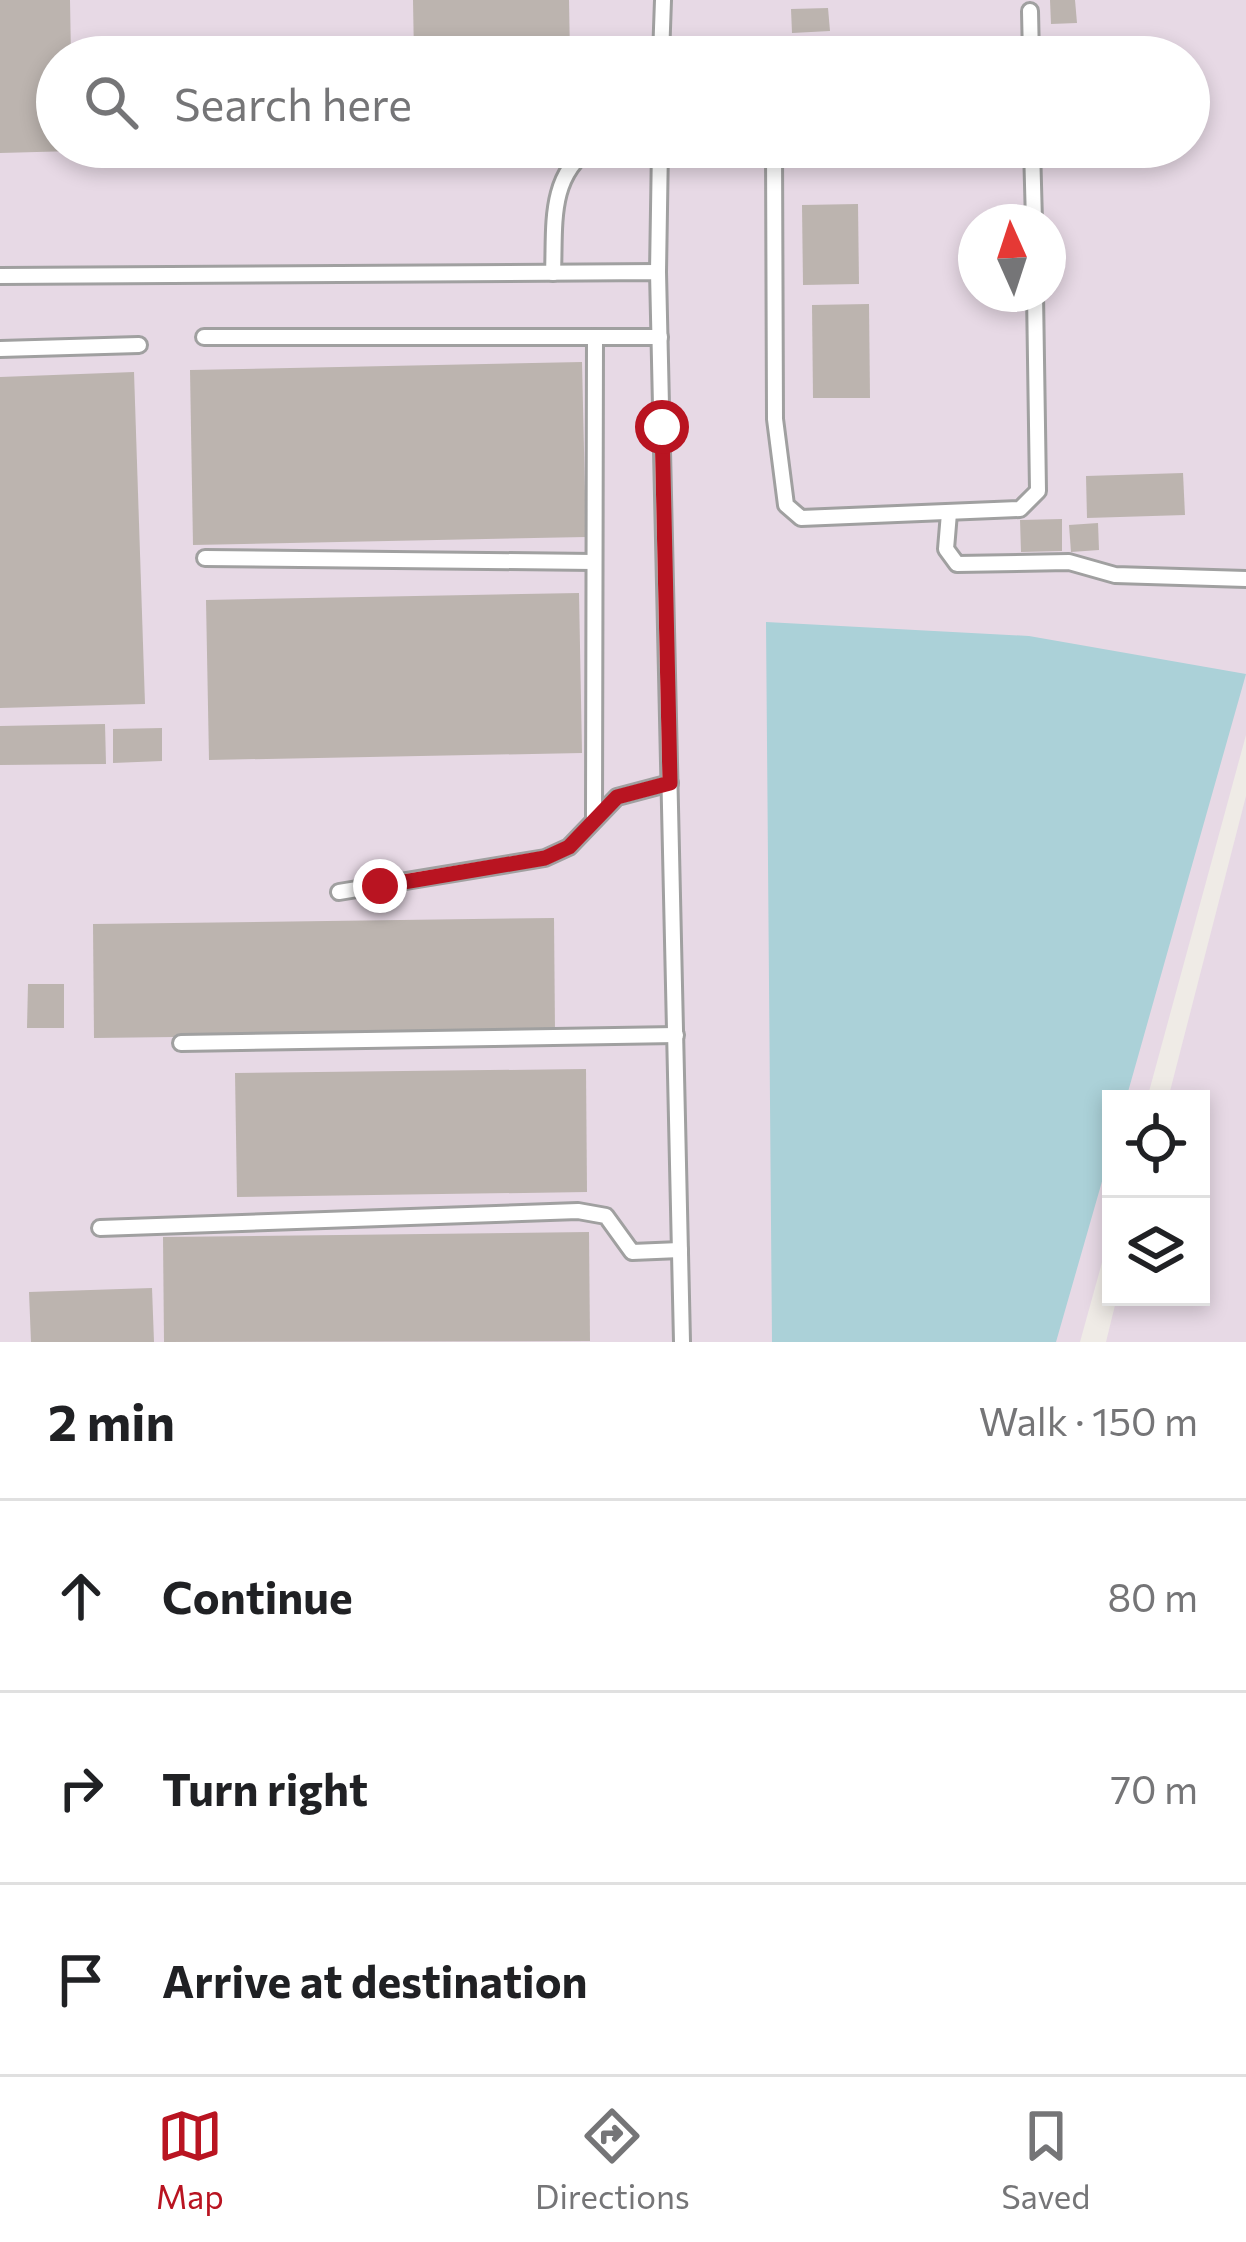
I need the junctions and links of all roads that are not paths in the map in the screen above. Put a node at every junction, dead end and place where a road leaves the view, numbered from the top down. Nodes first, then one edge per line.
1 (662, 0) edge
2 (1030, 11) dead end
3 (662, 36) edge
4 (1031, 36) edge
5 (568, 168) edge
6 (660, 168) edge
7 (774, 168) edge
8 (1033, 168) edge
9 (1034, 204) edge
10 (658, 272) junction
11 (554, 273) junction
12 (0, 276) edge
13 (1035, 312) edge
14 (204, 337) dead end
15 (595, 338) junction
16 (659, 338) junction
17 (139, 345) dead end
18 (0, 349) edge
19 (949, 513) junction
20 (205, 558) dead end
21 (594, 562) junction
22 (1246, 579) edge
23 (670, 783) junction
24 (594, 818) junction
25 (339, 892) dead end
26 (676, 1035) junction
27 (181, 1043) dead end
28 (100, 1228) dead end
29 (680, 1250) junction
30 (682, 1342) edge

1 - 3 lane
2 - 4 lane
5 - 11 lane
6 - 10 lane
7 - 19 lane
8 - 9 lane
10 - 11 lane
10 - 16 lane
11 - 12 lane
13 - 19 lane
14 - 15 lane
15 - 16 lane
15 - 21 lane
16 - 23 lane
17 - 18 lane
19 - 22 lane
20 - 21 lane
21 - 24 lane
23 - 24 lane
23 - 26 lane
24 - 25 lane
26 - 27 lane
26 - 29 lane
28 - 29 lane
29 - 30 lane

